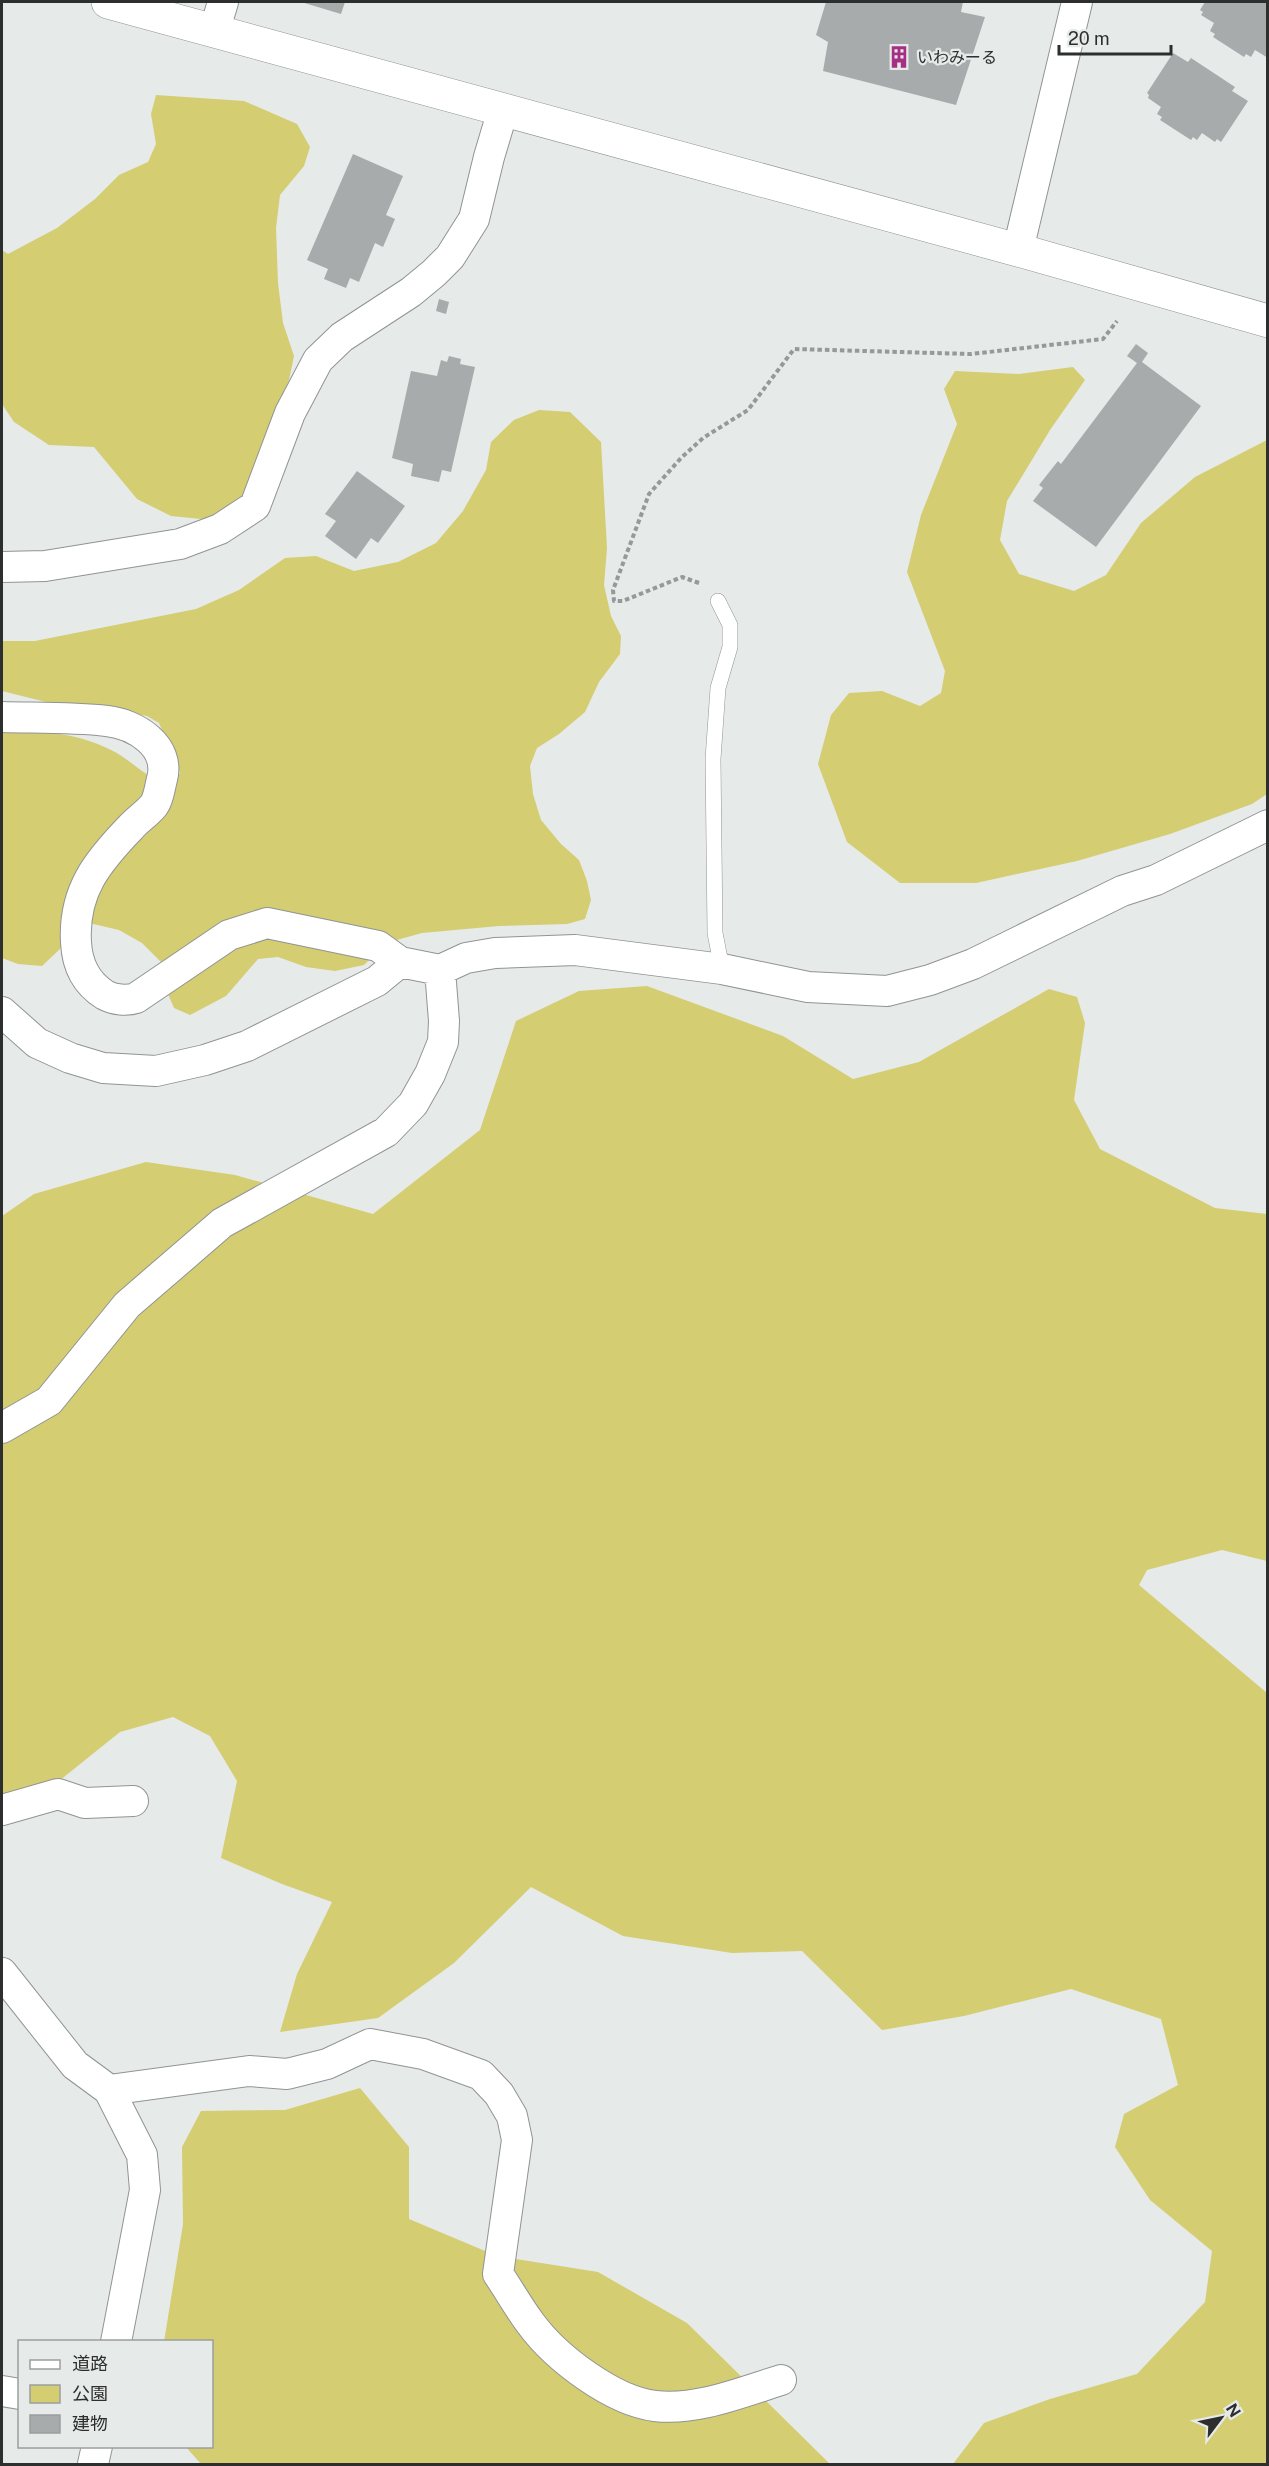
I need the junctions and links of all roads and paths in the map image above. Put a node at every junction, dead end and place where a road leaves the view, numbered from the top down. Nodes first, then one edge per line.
1 (108, 2) edge
2 (1077, 2) edge
3 (219, 15) edge
4 (503, 110) junction
5 (1018, 250) junction
6 (1118, 321) dead end
7 (1268, 321) edge
8 (2, 567) edge
9 (718, 601) joint
10 (2, 717) edge
11 (1268, 825) edge
12 (400, 962) junction
13 (722, 969) junction
14 (440, 970) junction
15 (2, 1012) edge
16 (2, 1428) edge
17 (134, 1801) dead end
18 (2, 1810) edge
19 (2, 1973) edge
20 (108, 2090) junction
21 (116, 2340) edge
22 (781, 2380) dead end
23 (2, 2391) edge
24 (18, 2394) edge
25 (97, 2448) edge
26 (93, 2464) edge

1 - 3 street
2 - 5 street
3 - 4 street
4 - 5 street
4 - 8 street
5 - 7 street
6 - 9 path
9 - 13 lane
10 - 12 street
11 - 13 street
12 - 14 street
12 - 15 street
13 - 14 street
14 - 16 street
17 - 18 street
19 - 20 street
20 - 21 street
20 - 22 street
23 - 24 street
25 - 26 street

